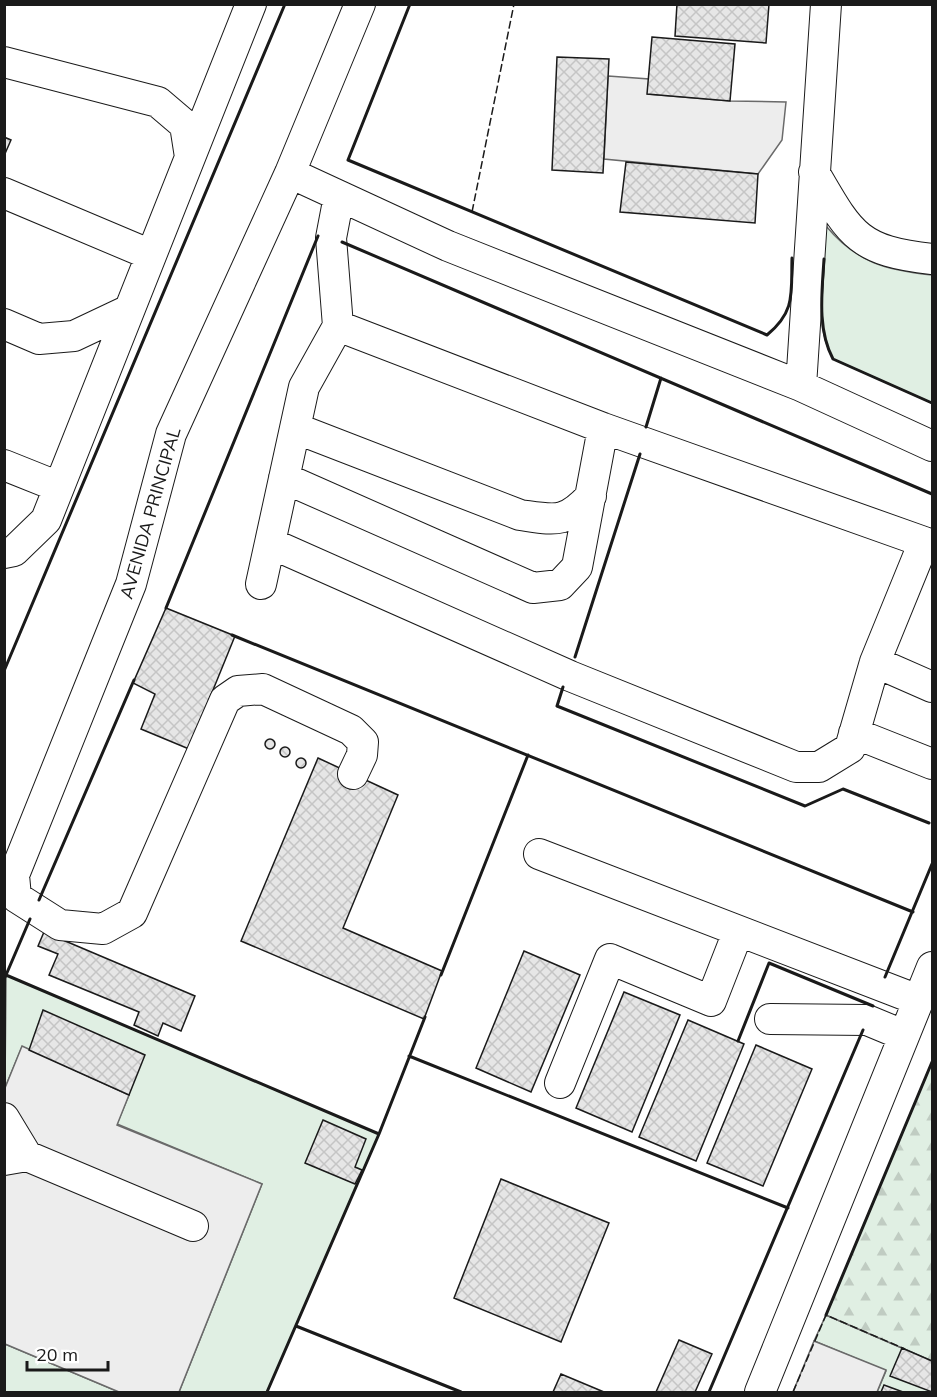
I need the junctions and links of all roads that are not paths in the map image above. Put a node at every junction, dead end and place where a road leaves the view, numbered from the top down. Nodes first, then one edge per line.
1 (251, 4) edge
2 (360, 4) edge
3 (826, 4) edge
4 (4, 62) edge
5 (190, 157) junction
6 (814, 172) junction
7 (290, 173) junction
8 (4, 193) edge
9 (339, 196) junction
10 (151, 255) junction
11 (933, 259) edge
12 (129, 310) junction
13 (4, 324) edge
14 (338, 326) junction
15 (801, 386) junction
16 (295, 428) junction
17 (603, 428) junction
18 (933, 446) edge
19 (4, 465) edge
20 (284, 478) junction
21 (59, 487) junction
22 (591, 496) junction
23 (270, 543) junction
24 (928, 543) edge
25 (4, 553) edge
26 (261, 584) dead end
27 (875, 663) junction
28 (933, 687) edge
29 (854, 733) junction
30 (933, 764) edge
31 (353, 774) dead end
32 (539, 854) dead end
33 (9, 884) edge
34 (738, 932) junction
35 (933, 967) edge
36 (918, 1000) junction
37 (770, 1019) dead end
38 (903, 1035) junction
39 (560, 1083) dead end
40 (4, 1118) edge
41 (16, 1158) edge
42 (193, 1226) dead end
43 (760, 1392) edge

1 - 5 lane
2 - 7 lane, AVENIDA PRINCIPAL
3 - 6 lane
4 - 5 lane
5 - 10 lane
6 - 11 lane
6 - 15 lane
7 - 9 lane
7 - 33 lane, AVENIDA PRINCIPAL
8 - 10 lane
9 - 14 lane
9 - 15 lane
10 - 12 lane
12 - 13 lane
12 - 21 lane
14 - 16 lane
14 - 17 lane
15 - 18 lane
16 - 20 lane
16 - 22 lane
17 - 22 lane
17 - 24 lane
19 - 21 lane
20 - 22 lane
20 - 23 lane
21 - 25 lane
23 - 26 lane
23 - 29 lane
24 - 27 lane
27 - 28 lane
27 - 29 lane
29 - 30 lane
31 - 33 lane
32 - 34 lane
34 - 36 lane
34 - 39 lane
35 - 36 lane
36 - 38 lane
37 - 38 lane
38 - 43 lane
40 - 41 lane
41 - 42 lane

